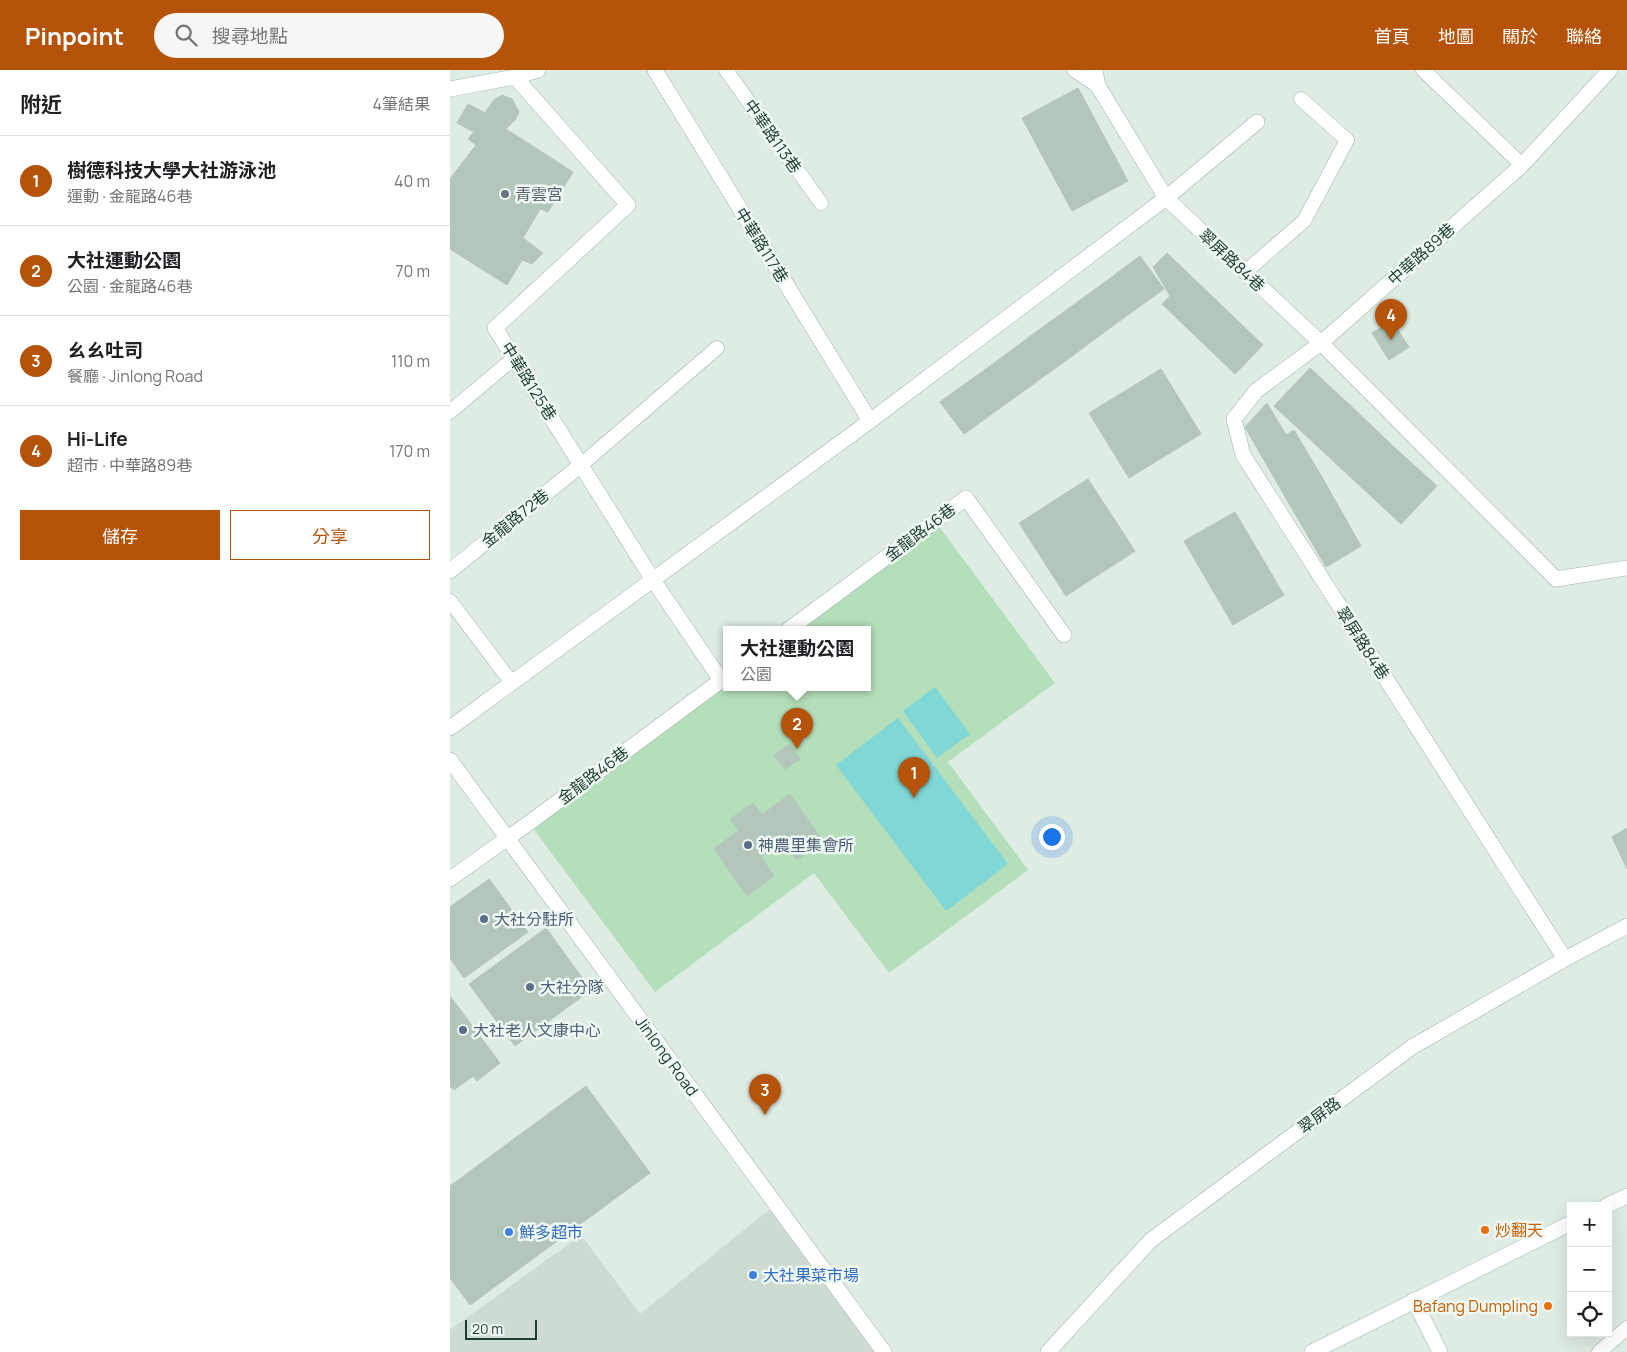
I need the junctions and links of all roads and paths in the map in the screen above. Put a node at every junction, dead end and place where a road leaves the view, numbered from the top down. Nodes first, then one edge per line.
1 (538, 70) edge
2 (654, 70) edge
3 (726, 70) edge
4 (1074, 70) edge
5 (1095, 70) edge
6 (1423, 70) edge
7 (1610, 70) edge
8 (515, 76) junction
9 (1098, 86) junction
10 (450, 89) edge
11 (1301, 99) dead end
12 (1257, 122) dead end
13 (1522, 165) junction
14 (1166, 198) junction
15 (821, 203) dead end
16 (1246, 272) junction
17 (1321, 343) junction
18 (717, 348) dead end
19 (514, 358) junction
20 (450, 412) edge
21 (870, 420) junction
22 (581, 465) junction
23 (1627, 568) edge
24 (450, 571) edge
25 (652, 580) junction
26 (450, 601) edge
27 (793, 626) edge
28 (1064, 635) dead end
29 (723, 677) edge
30 (723, 679) edge
31 (512, 682) junction
32 (450, 728) edge
33 (450, 760) edge
34 (507, 839) junction
35 (450, 879) edge
36 (1627, 926) edge
37 (1565, 959) junction
38 (1627, 1196) edge
39 (1612, 1203) edge
40 (1567, 1225) edge
41 (1414, 1300) junction
42 (1627, 1328) edge
43 (884, 1352) edge
44 (1048, 1352) edge
45 (1312, 1352) edge
46 (1440, 1352) edge
47 (1599, 1352) edge

1 - 8 street
2 - 21 street, 中華路117巷
3 - 15 lane, 中華路113巷
4 - 9 lane
5 - 9 street
6 - 13 lane
7 - 13 street, 中華路89巷
8 - 10 street
8 - 19 street, 中華路125巷
9 - 14 street, 翠屏路84巷
11 - 16 lane
12 - 14 street
13 - 17 street, 中華路89巷
14 - 16 street, 翠屏路84巷
14 - 21 street
16 - 17 street, 翠屏路84巷
17 - 23 street, 翠屏路84巷
17 - 37 street, 翠屏路84巷
18 - 22 lane
19 - 20 lane
19 - 22 street, 中華路125巷
21 - 25 street
22 - 24 street, 金龍路72巷
22 - 25 street, 中華路125巷
25 - 29 street, 中華路125巷
25 - 31 street
26 - 31 lane
27 - 28 street, 金龍路46巷
30 - 34 street, 金龍路46巷
31 - 32 street
33 - 34 street, Jinlong Road
34 - 35 street, 金龍路46巷
34 - 43 street, Jinlong Road
36 - 37 street, 翠屏路
37 - 44 street, 翠屏路
38 - 39 street
40 - 41 street
41 - 45 street
41 - 46 street
42 - 47 lane

